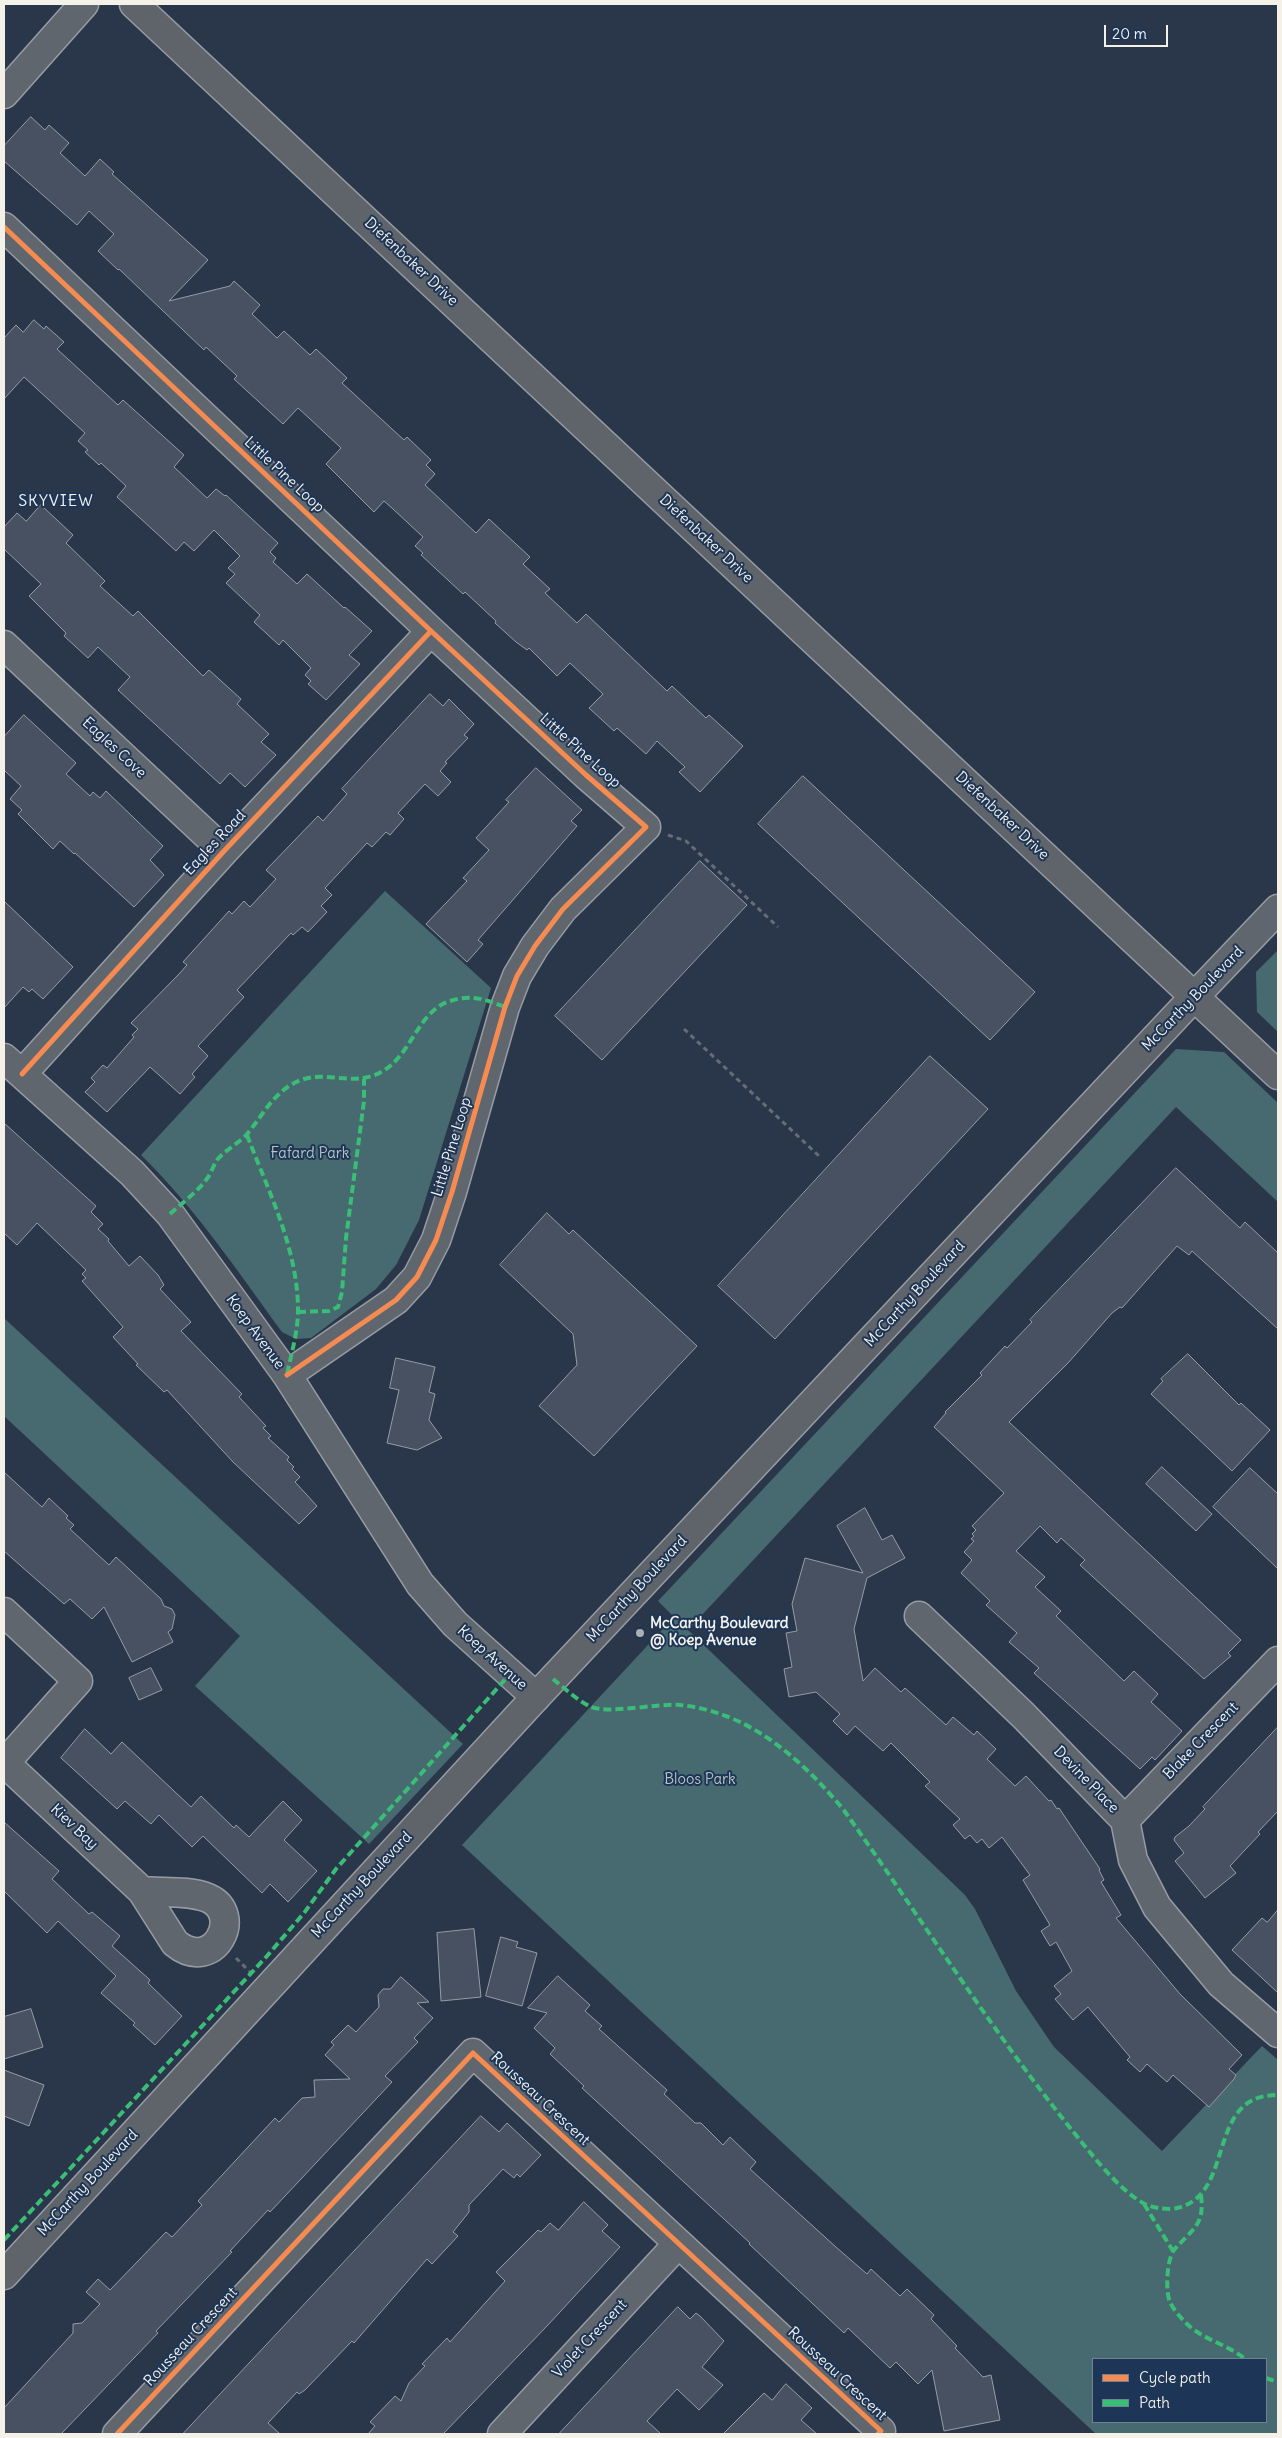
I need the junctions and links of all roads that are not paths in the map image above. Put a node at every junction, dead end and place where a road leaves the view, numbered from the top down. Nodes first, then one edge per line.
1 (84, 4) edge
2 (134, 4) edge
3 (4, 94) edge
4 (4, 227) edge
5 (431, 631) junction
6 (4, 645) edge
7 (224, 851) junction
8 (1278, 909) edge
9 (1194, 997) junction
10 (13, 1066) edge
11 (1278, 1075) edge
12 (287, 1375) junction
13 (4, 1612) edge
14 (919, 1616) dead end
15 (1278, 1661) edge
16 (536, 1697) junction
17 (5, 1764) edge
18 (1124, 1820) junction
19 (142, 1892) dead end
20 (1278, 2034) edge
21 (678, 2245) junction
22 (4, 2275) edge
23 (117, 2434) edge
24 (502, 2434) edge
25 (878, 2434) edge

1 - 3 street
2 - 9 main road, Diefenbaker Drive
4 - 5 street, Little Pine Loop
5 - 7 street, Eagles Road
5 - 12 street, Little Pine Loop
6 - 7 street, Eagles Cove
7 - 10 street, Eagles Road
8 - 9 street, McCarthy Boulevard
9 - 11 main road, Diefenbaker Drive
9 - 16 main road, McCarthy Boulevard
10 - 12 street, Koep Avenue
12 - 16 street, Koep Avenue
13 - 17 street
14 - 18 street, Devine Place
15 - 18 street, Blake Crescent
16 - 22 main road, McCarthy Boulevard
17 - 19 street, Kiev Bay
18 - 20 street, Devine Place
21 - 23 street, Rousseau Crescent
21 - 24 street, Violet Crescent
21 - 25 street, Rousseau Crescent

